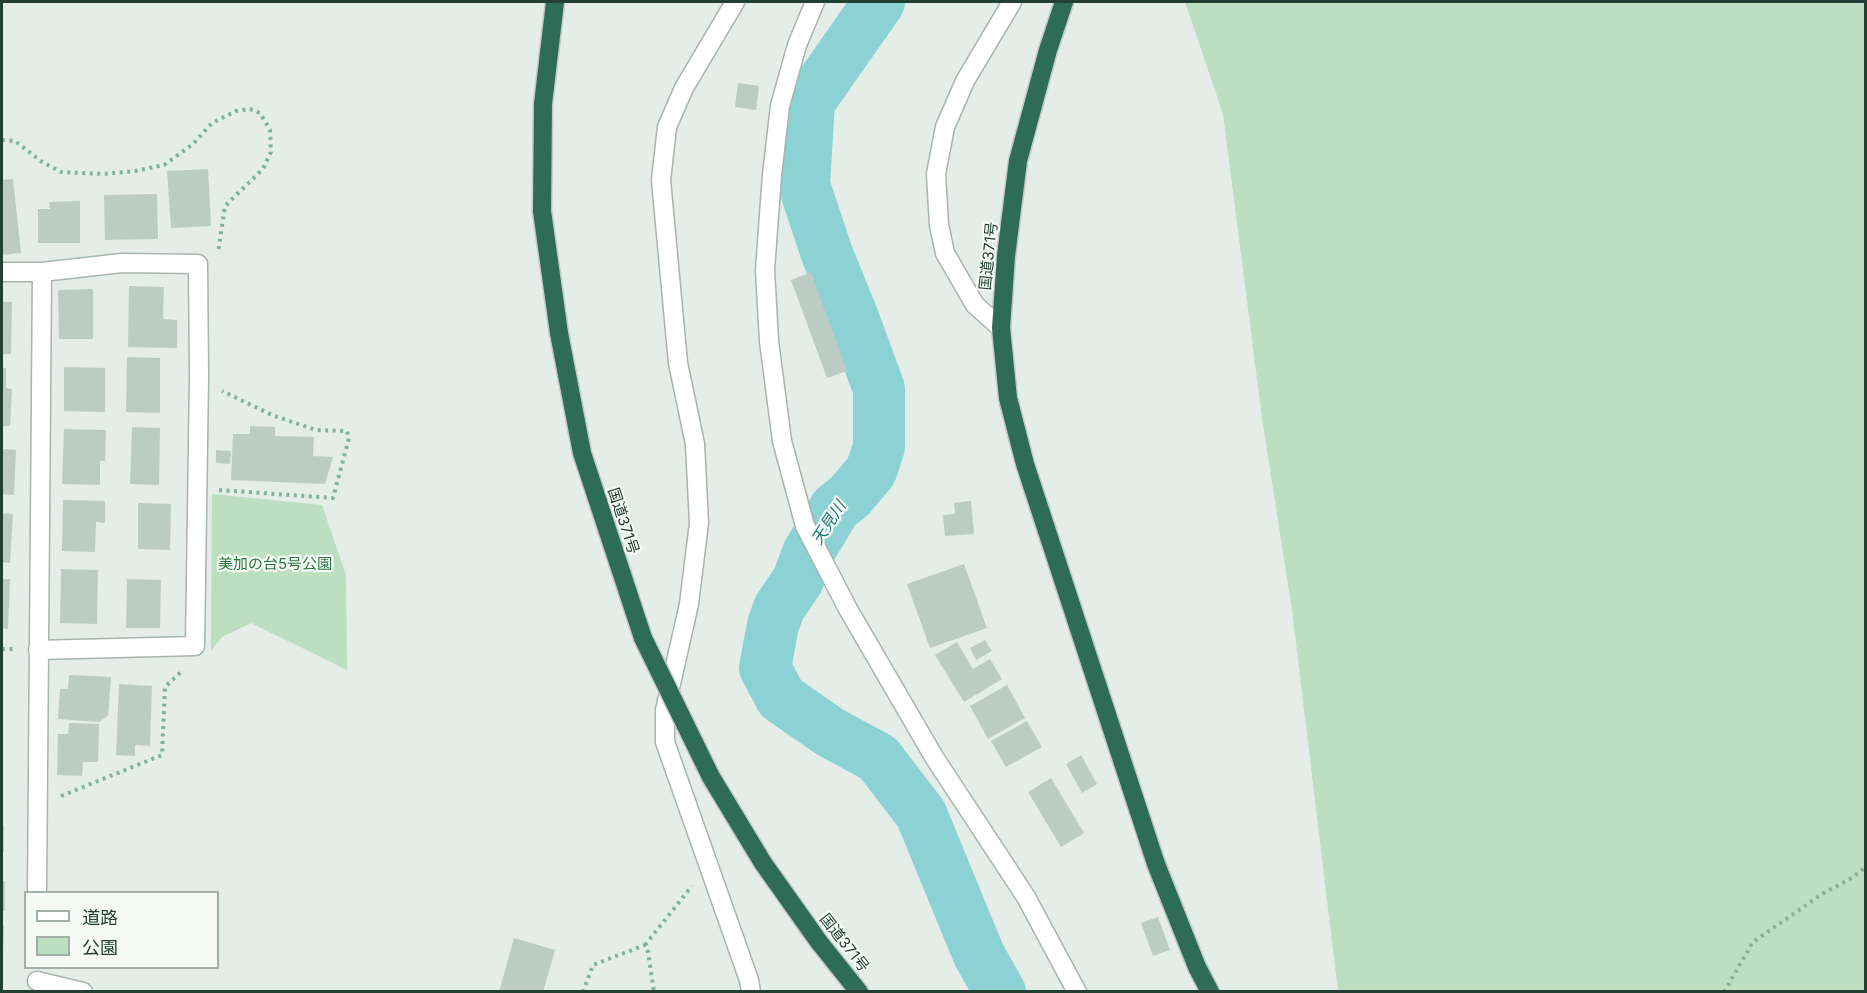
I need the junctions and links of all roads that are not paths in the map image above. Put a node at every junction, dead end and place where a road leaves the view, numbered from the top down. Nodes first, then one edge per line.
1 (555, 2) edge
2 (735, 2) edge
3 (815, 2) edge
4 (1012, 2) edge
5 (1064, 2) edge
6 (2, 272) edge
7 (42, 272) junction
8 (1001, 328) junction
9 (38, 650) junction
10 (37, 891) edge
11 (37, 980) edge
12 (83, 992) edge
13 (751, 992) edge
14 (859, 992) edge
15 (1077, 992) edge
16 (1210, 992) edge

1 - 14 highway, 国道371号, bridge
2 - 13 street
3 - 15 street
4 - 8 street
5 - 8 highway, 国道371号
6 - 7 street
7 - 9 street
7 - 9 street
8 - 16 highway, 国道371号
9 - 10 street
11 - 12 street

